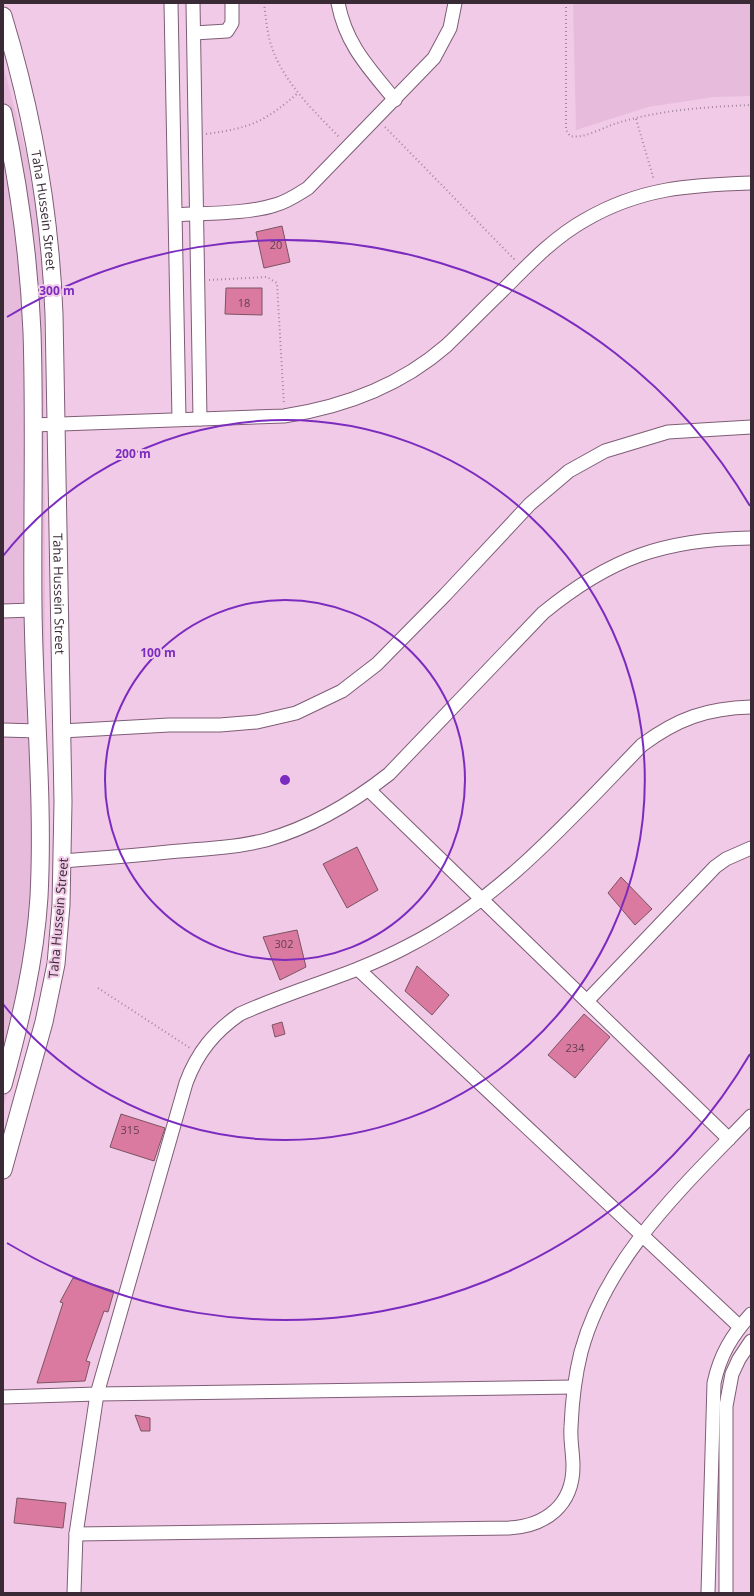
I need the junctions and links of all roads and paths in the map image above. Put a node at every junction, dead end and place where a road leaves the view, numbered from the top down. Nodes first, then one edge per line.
1 (171, 3) edge
2 (193, 3) edge
3 (232, 3) edge
4 (264, 3) edge
5 (338, 3) edge
6 (455, 3) edge
7 (566, 3) edge
8 (3, 16) edge
9 (194, 33) junction
10 (298, 93) junction
11 (395, 100) junction
12 (751, 105) edge
13 (3, 113) edge
14 (377, 119) junction
15 (636, 119) junction
16 (196, 135) junction
17 (349, 148) junction
18 (751, 183) edge
19 (657, 191) junction
20 (197, 213) junction
21 (176, 215) junction
22 (523, 270) junction
23 (198, 281) junction
24 (284, 416) junction
25 (179, 419) junction
26 (200, 419) junction
27 (56, 424) junction
28 (33, 425) junction
29 (751, 427) edge
30 (751, 538) edge
31 (33, 610) junction
32 (3, 611) edge
33 (751, 707) edge
34 (3, 730) edge
35 (38, 731) junction
36 (62, 731) junction
37 (369, 790) junction
38 (751, 848) edge
39 (63, 861) junction
40 (482, 900) junction
41 (359, 970) junction
42 (98, 988) dead end
43 (587, 1001) junction
44 (199, 1054) junction
45 (3, 1085) edge
46 (751, 1116) edge
47 (730, 1138) junction
48 (3, 1170) edge
49 (642, 1235) junction
50 (751, 1314) edge
51 (739, 1326) junction
52 (751, 1341) edge
53 (574, 1387) junction
54 (97, 1394) junction
55 (3, 1397) edge
56 (76, 1534) junction
57 (74, 1593) edge
58 (708, 1593) edge
59 (726, 1593) edge

1 - 21 street
2 - 9 street
3 - 9 street
4 - 10 path
5 - 11 street
6 - 11 street
7 - 15 path
8 - 27 main road, Taha Hussein Street
9 - 16 street
10 - 16 path
10 - 17 path
11 - 14 street
12 - 15 path
13 - 28 main road, Taha Hussein Street
14 - 17 street
14 - 22 path
15 - 19 path
16 - 20 street
17 - 20 street
18 - 19 street
19 - 22 street
20 - 21 street
20 - 23 street
21 - 25 street
22 - 24 street
23 - 24 path
23 - 26 street
24 - 26 street
25 - 26 street
25 - 27 street
27 - 28 street
27 - 36 main road, Taha Hussein Street
28 - 31 main road, Taha Hussein Street
29 - 36 street
30 - 37 street
31 - 32 street
31 - 35 main road, Taha Hussein Street
33 - 40 street
34 - 35 street
35 - 45 main road, Taha Hussein Street
36 - 39 main road, Taha Hussein Street
37 - 39 street
37 - 40 street
38 - 43 street
39 - 48 main road, Taha Hussein Street
40 - 41 street
40 - 43 street
41 - 44 street
41 - 49 street
42 - 44 path
43 - 47 street
44 - 54 street
46 - 47 street
47 - 49 street
49 - 51 street
49 - 53 street
50 - 51 street
51 - 58 street
52 - 59 street
53 - 54 street
53 - 56 street
54 - 55 street
54 - 56 street
56 - 57 street

